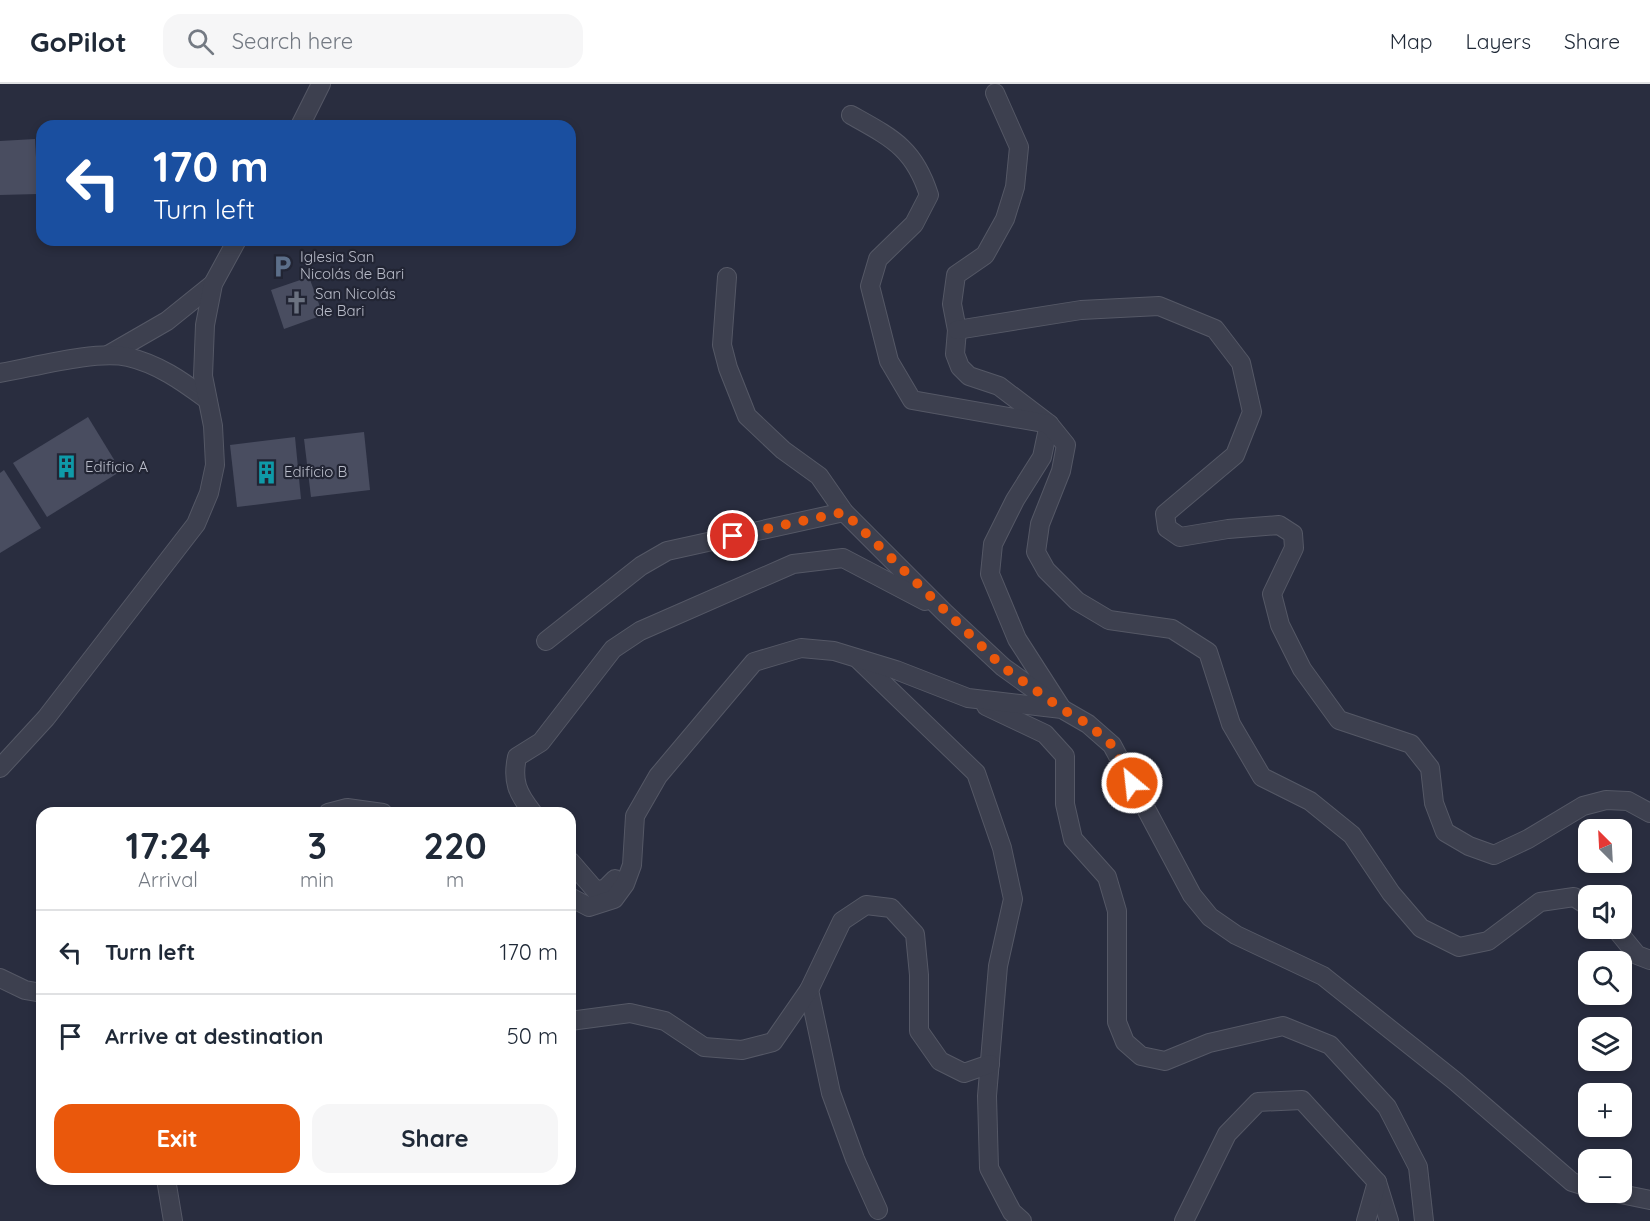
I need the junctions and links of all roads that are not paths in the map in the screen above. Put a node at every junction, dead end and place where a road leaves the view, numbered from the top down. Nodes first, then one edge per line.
1 (321, 84) edge
2 (995, 93) dead end
3 (851, 115) dead end
4 (303, 120) edge
5 (234, 246) edge
6 (727, 277) dead end
7 (213, 284) junction
8 (957, 330) junction
9 (108, 355) junction
10 (0, 373) edge
11 (206, 398) junction
12 (1049, 424) junction
13 (844, 512) junction
14 (944, 612) junction
15 (546, 641) dead end
16 (857, 658) junction
17 (968, 698) junction
18 (1062, 709) junction
19 (0, 768) edge
20 (528, 807) edge
21 (1650, 813) edge
22 (576, 868) edge
23 (615, 879) dead end
24 (576, 900) edge
25 (1578, 900) edge
26 (1625, 939) edge
27 (1650, 960) edge
28 (0, 978) edge
29 (809, 990) junction
30 (36, 992) edge
31 (576, 1019) edge
32 (990, 1064) junction
33 (1377, 1182) junction
34 (1578, 1184) edge
35 (167, 1185) edge
36 (1632, 1196) edge
37 (1650, 1200) edge
38 (878, 1210) dead end
39 (173, 1221) edge
40 (1022, 1221) edge
41 (1184, 1221) edge
42 (1366, 1221) edge
43 (1389, 1221) edge
44 (1424, 1221) edge

1 - 4 street
2 - 8 street
3 - 12 street
5 - 7 street
6 - 13 street
7 - 9 street
7 - 11 street
8 - 12 street
8 - 21 street
9 - 10 street
9 - 11 street
11 - 19 street
12 - 18 street
12 - 25 street
13 - 14 street
13 - 15 street
14 - 18 street
14 - 20 street
16 - 17 street
16 - 24 street
16 - 32 street
17 - 18 street
17 - 44 street
18 - 34 street
22 - 23 street
26 - 27 street
28 - 30 street
29 - 31 street
29 - 32 street
29 - 38 street
32 - 40 street
33 - 41 street
33 - 42 street
33 - 43 street
35 - 39 street
36 - 37 street

